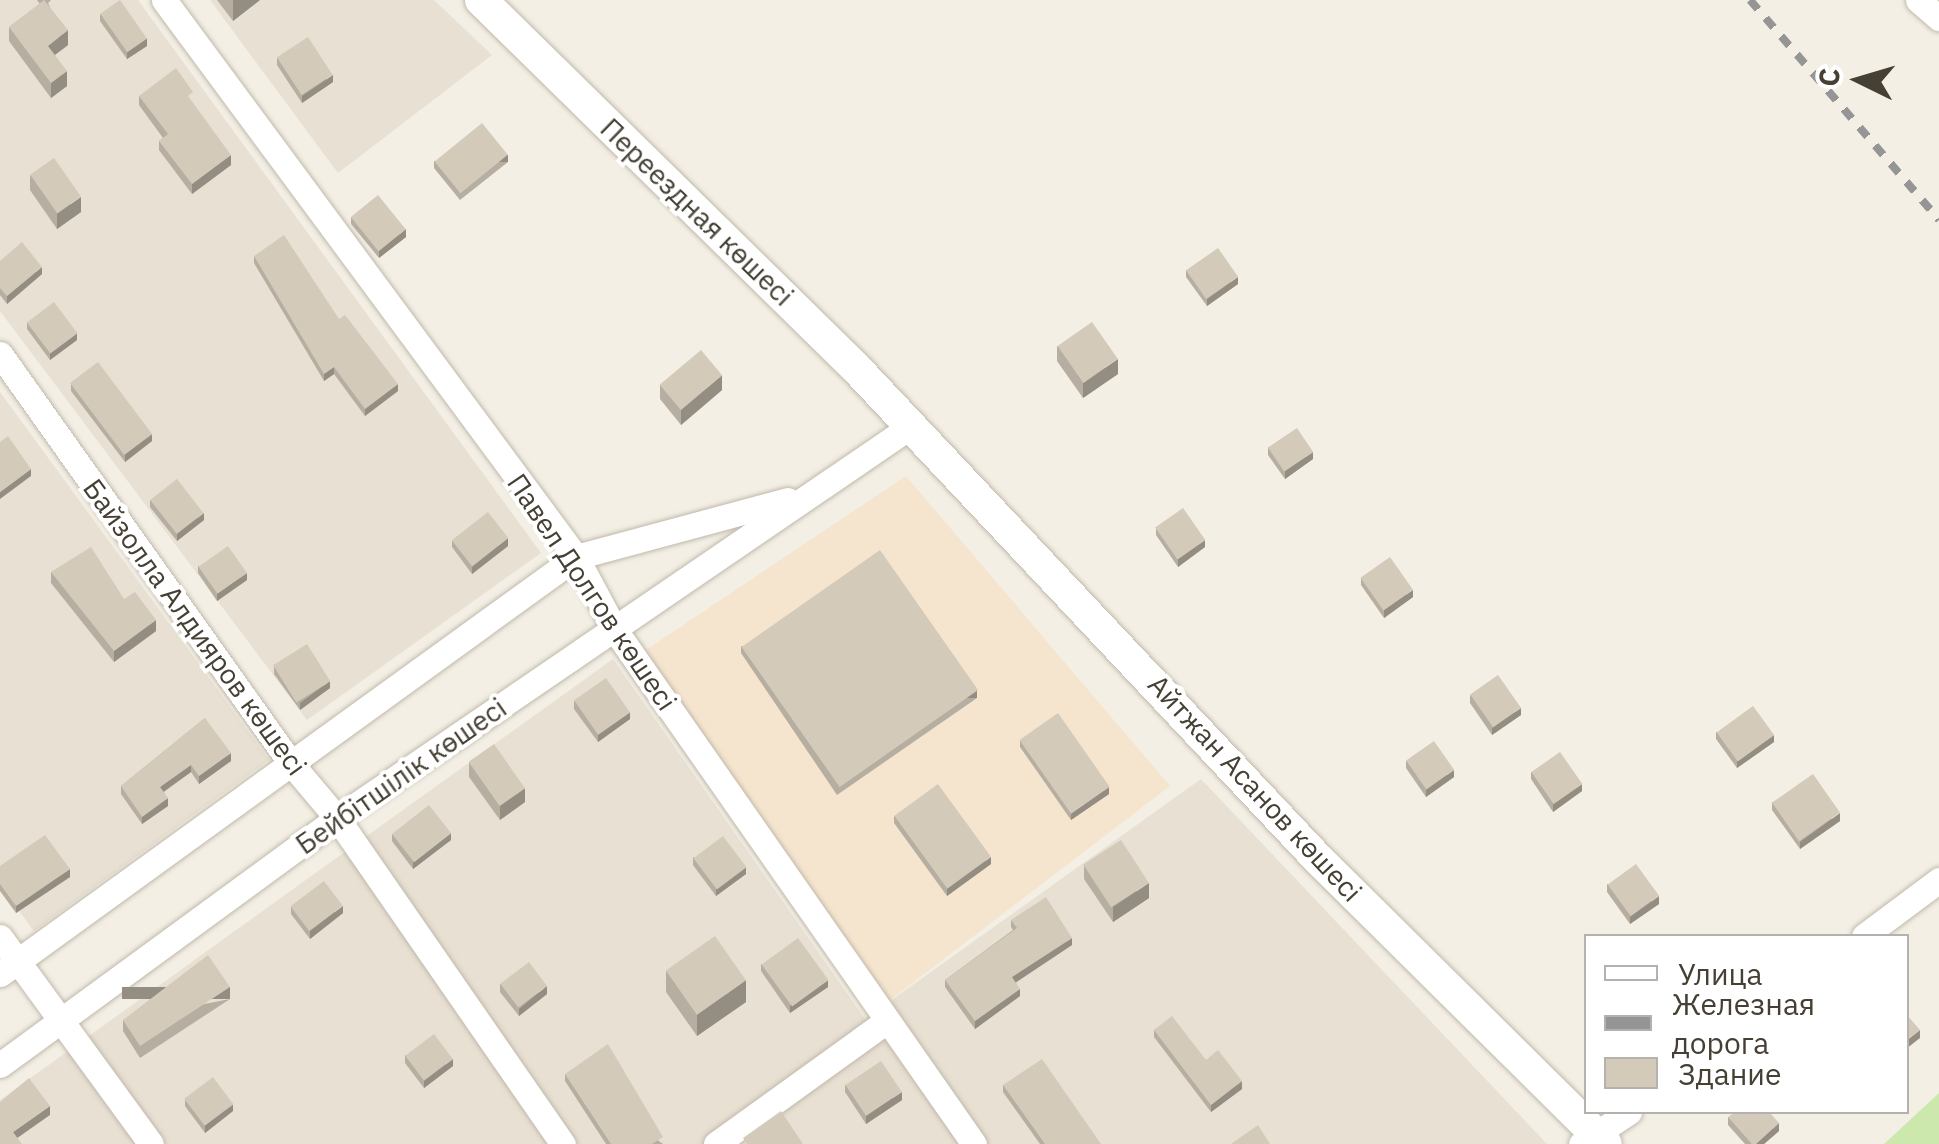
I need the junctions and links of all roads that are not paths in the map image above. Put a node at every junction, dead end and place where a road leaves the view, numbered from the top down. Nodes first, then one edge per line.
1 (164, 0) edge
2 (481, 0) edge
3 (1918, 0) edge
4 (1939, 18) edge
5 (0, 354) edge
6 (911, 426) junction
7 (807, 494) junction
8 (576, 557) junction
9 (615, 630) junction
10 (289, 760) junction
11 (338, 818) junction
12 (1939, 880) edge
13 (1867, 934) edge
14 (0, 937) edge
15 (9, 968) edge
16 (62, 1020) junction
17 (885, 1022) junction
18 (0, 1065) edge
19 (1627, 1114) edge
20 (1595, 1141) edge
21 (151, 1144) edge
22 (563, 1144) edge
23 (716, 1144) edge
24 (974, 1144) edge

1 - 8 street, Павел Долгов көшесі
2 - 6 street, Переездная көшесі
3 - 4 street
5 - 10 street, Байзолла Алдияров көшесі
6 - 7 street, Бейбітшілік көшесі
6 - 20 street, Айтжан Асанов көшесі
7 - 8 street, Бейбітшілік көшесі
7 - 9 street, Бейбітшілік көшесі
8 - 9 street, Павел Долгов көшесі
8 - 10 street, Бейбітшілік көшесі
9 - 11 street, Бейбітшілік көшесі
9 - 17 street, Павел Долгов көшесі
10 - 11 street, Байзолла Алдияров көшесі
10 - 15 street, Бейбітшілік көшесі
11 - 16 street, Бейбітшілік көшесі
11 - 22 street, Байзолла Алдияров көшесі
12 - 13 street
14 - 15 street
15 - 16 street
16 - 18 street, Бейбітшілік көшесі
16 - 21 street
17 - 23 street
17 - 24 street, Павел Долгов көшесі
19 - 20 street

